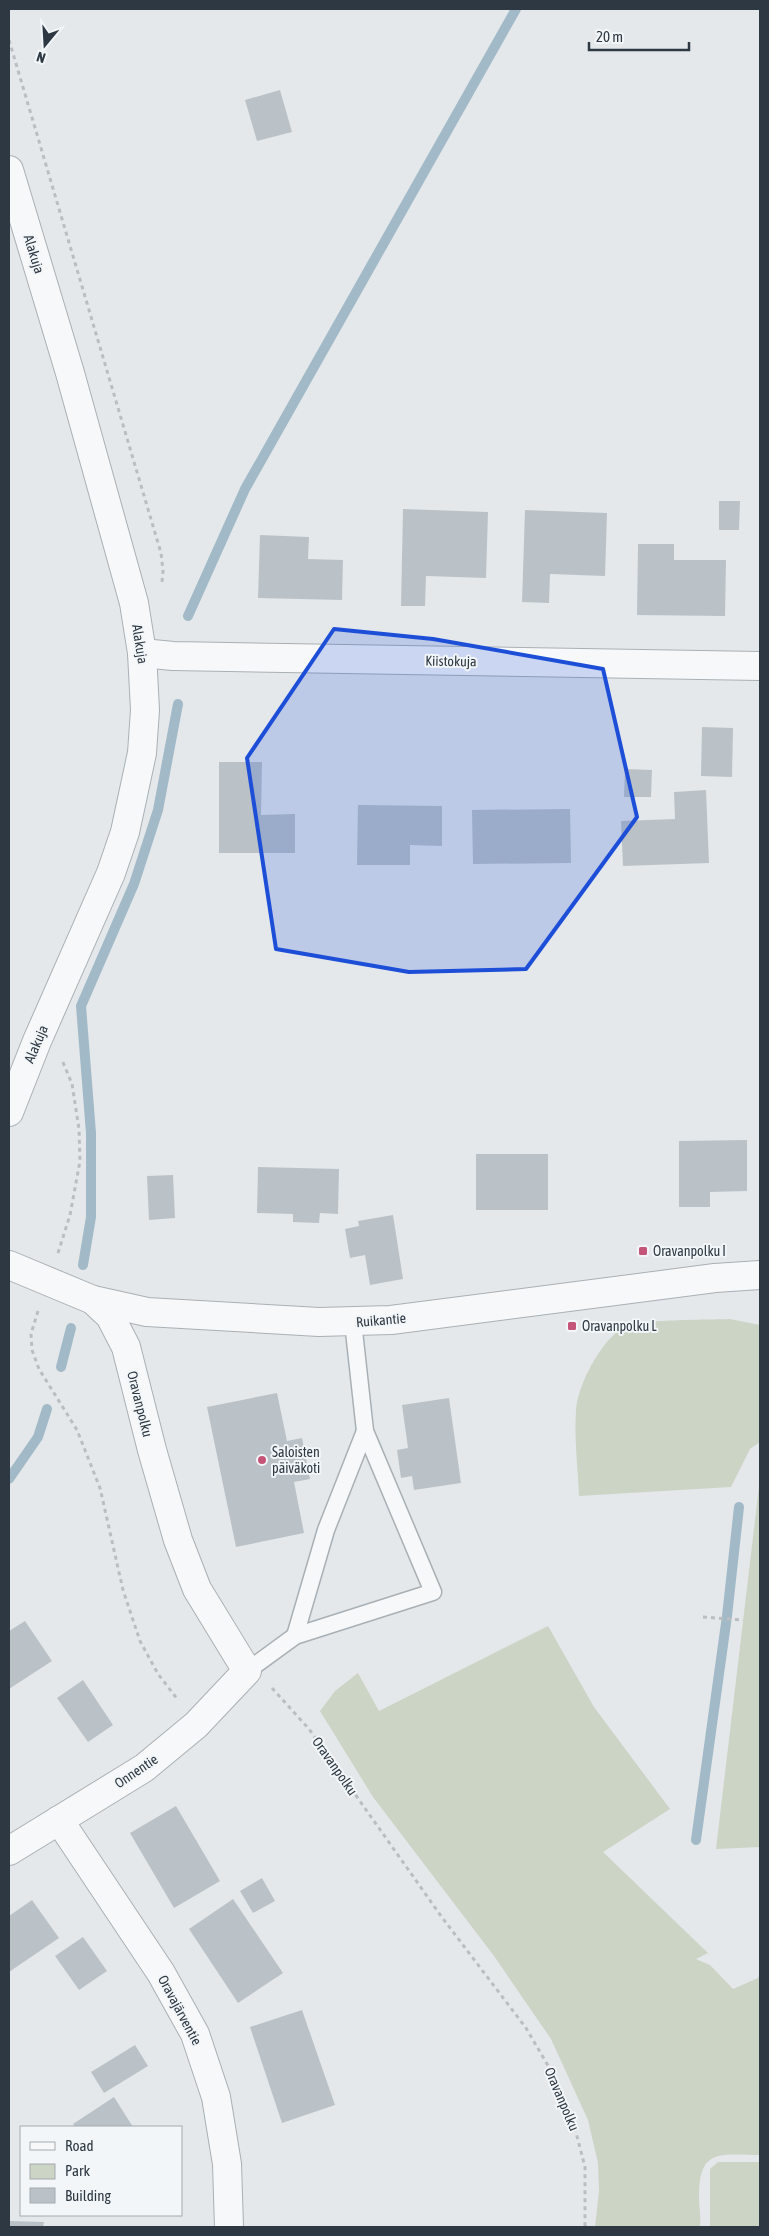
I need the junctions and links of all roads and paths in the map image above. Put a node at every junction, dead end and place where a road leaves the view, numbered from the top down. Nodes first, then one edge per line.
1 (9, 170) edge
2 (142, 653) junction
3 (760, 666) edge
4 (37, 1041) junction
5 (9, 1112) edge
6 (9, 1264) edge
7 (760, 1275) edge
8 (50, 1281) junction
9 (93, 1300) junction
10 (353, 1322) junction
11 (365, 1431) junction
12 (704, 1617) dead end
13 (743, 1620) dead end
14 (295, 1636) junction
15 (248, 1671) junction
16 (196, 1725) junction
17 (59, 1820) junction
18 (9, 1851) edge
19 (229, 2227) edge
20 (585, 2227) edge

1 - 2 street, Alakuja
2 - 3 street, Kiistokuja
2 - 4 street, Alakuja
4 - 5 street, Alakuja
4 - 8 path
6 - 8 street, Ruikantie
7 - 10 street, Ruikantie
8 - 9 street, Ruikantie
8 - 16 path
9 - 10 street, Ruikantie
9 - 15 street, Oravanpolku
10 - 11 lane
11 - 14 lane
11 - 14 lane
12 - 13 path
14 - 15 lane
15 - 16 street, Onnentie
15 - 20 path, Oravanpolku
16 - 17 street, Onnentie
17 - 18 street, Onnentie
17 - 19 street, Oravajärventie

